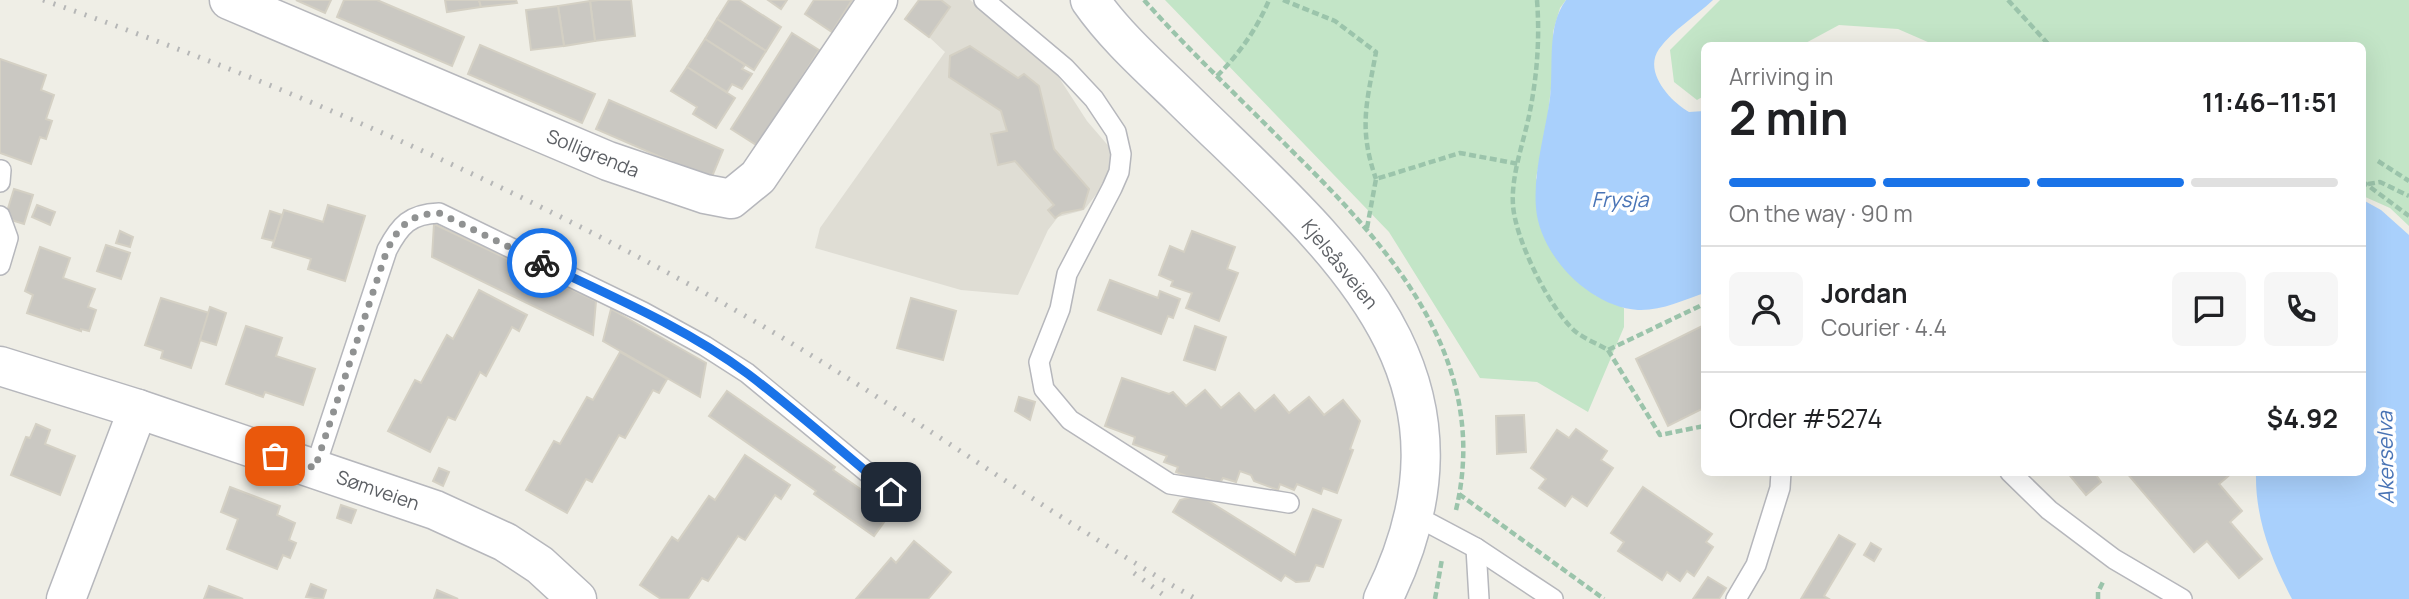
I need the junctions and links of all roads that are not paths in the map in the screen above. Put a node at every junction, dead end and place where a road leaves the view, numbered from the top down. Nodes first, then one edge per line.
1 (229, 0) edge
2 (878, 0) edge
3 (985, 0) edge
4 (1090, 0) edge
5 (0, 216) edge
6 (0, 265) edge
7 (0, 366) edge
8 (138, 409) junction
9 (315, 468) junction
10 (1781, 476) edge
11 (2014, 476) edge
12 (891, 492) dead end
13 (1289, 503) dead end
14 (1414, 515) junction
15 (1476, 548) junction
16 (66, 599) edge
17 (577, 599) edge
18 (1383, 599) edge
19 (1479, 599) edge
20 (1553, 599) edge
21 (1736, 599) edge
22 (2182, 599) edge

1 - 2 street, Solligrenda
3 - 13 lane
4 - 14 street, Kjelsåsveien
5 - 6 lane
7 - 8 street, Sømveien
8 - 9 street, Sømveien
8 - 16 street
9 - 12 lane
9 - 17 street, Sømveien
10 - 21 lane
11 - 22 lane
14 - 15 lane
14 - 18 street, Kjelsåsveien
15 - 19 lane
15 - 20 lane

